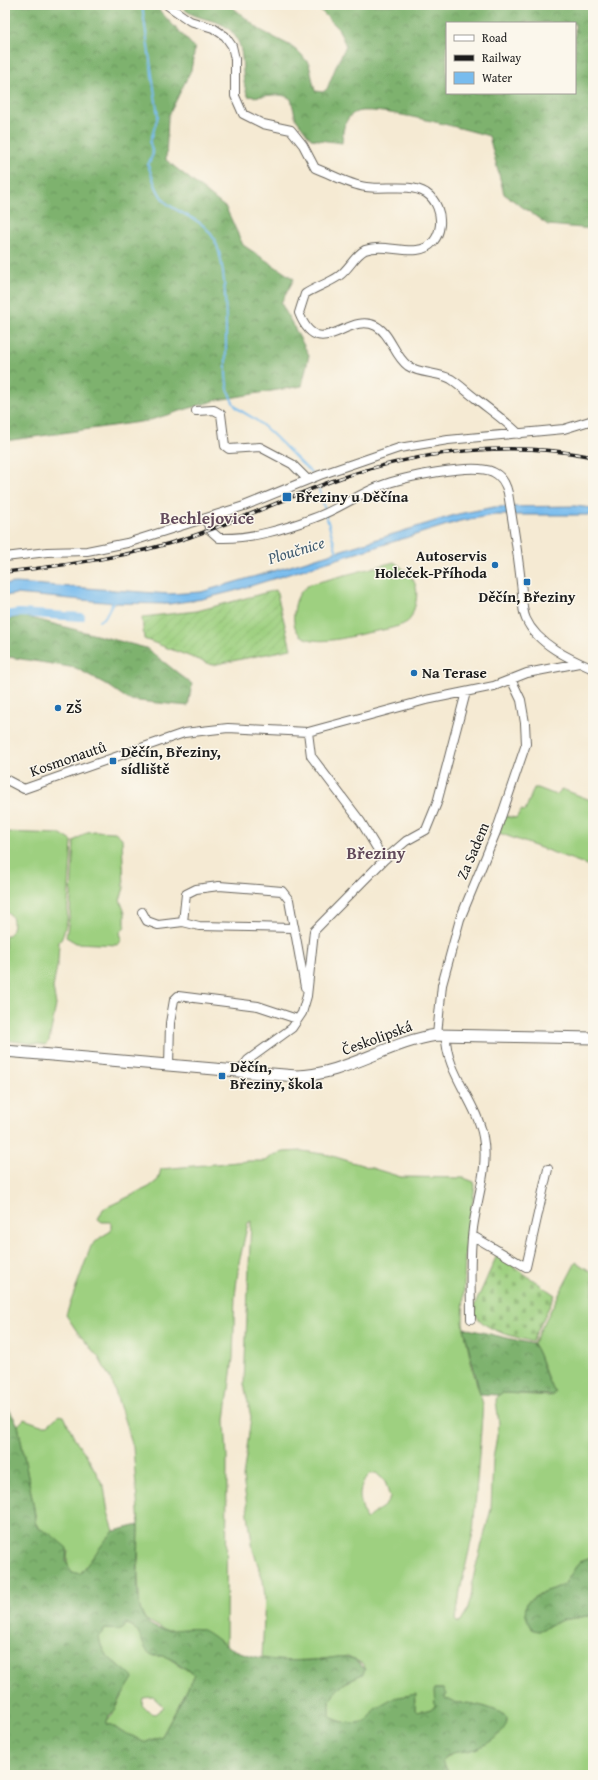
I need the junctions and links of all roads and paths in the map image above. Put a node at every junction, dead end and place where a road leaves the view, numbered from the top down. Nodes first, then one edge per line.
1 (167, 5) edge
2 (196, 411) dead end
3 (593, 420) edge
4 (519, 434) junction
5 (308, 480) junction
6 (206, 519) junction
7 (5, 557) edge
8 (556, 651) junction
9 (579, 663) junction
10 (552, 668) junction
11 (593, 669) edge
12 (511, 679) junction
13 (466, 692) junction
14 (308, 732) junction
15 (5, 779) edge
16 (384, 860) junction
17 (142, 912) dead end
18 (183, 922) junction
19 (294, 926) junction
20 (307, 996) junction
21 (297, 1019) junction
22 (442, 1035) junction
23 (593, 1038) edge
24 (5, 1051) edge
25 (169, 1066) junction
26 (239, 1072) junction
27 (548, 1169) dead end
28 (473, 1236) junction
29 (471, 1319) dead end

1 - 4 street
2 - 5 street
3 - 4 street
4 - 5 street
5 - 6 street
6 - 7 street
6 - 8 street
8 - 9 street
8 - 10 street
9 - 10 street, Kosmonautů
9 - 11 street
10 - 12 street, Kosmonautů
12 - 13 street, Kosmonautů
12 - 22 street, Za Sadem
13 - 14 street, Kosmonautů
13 - 16 street
14 - 15 street, Kosmonautů
14 - 16 street
16 - 20 street
17 - 18 street
18 - 19 street
18 - 19 street
19 - 20 street
20 - 21 street
21 - 25 street
21 - 26 street
22 - 23 main road, Českolipská
22 - 26 main road, Českolipská
22 - 28 street, Za Sadem
24 - 25 main road, Českolipská
25 - 26 main road, Českolipská
27 - 28 street
28 - 29 street, Za Sadem

